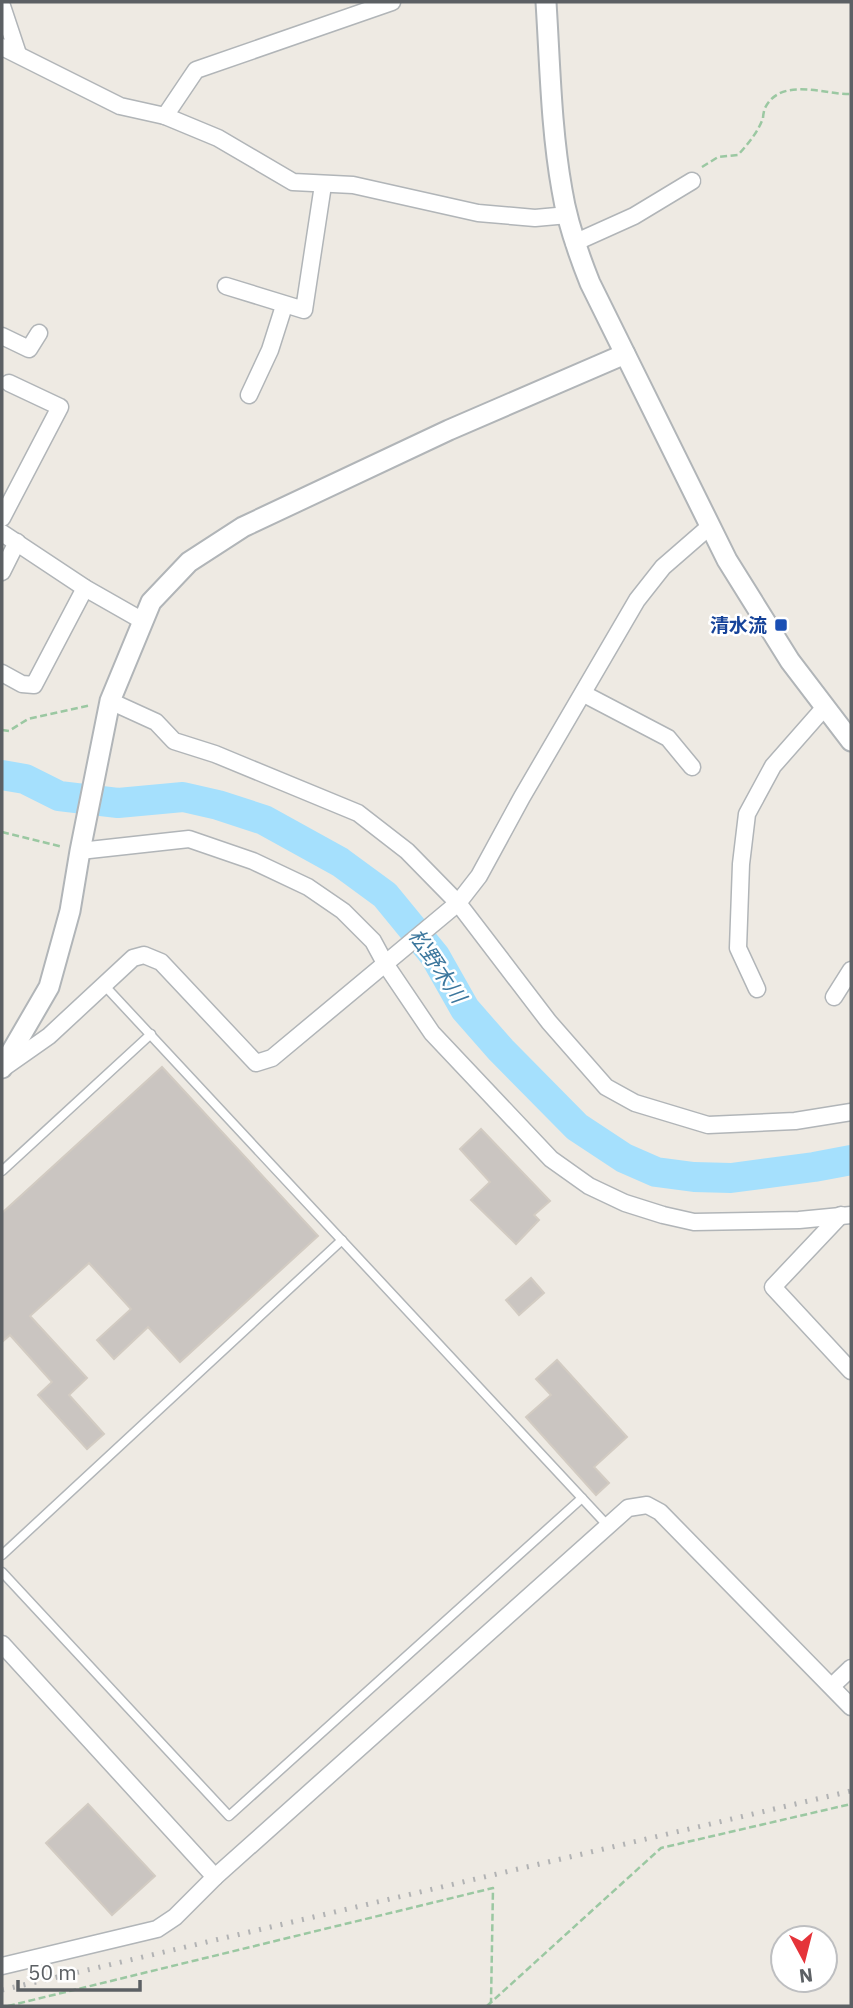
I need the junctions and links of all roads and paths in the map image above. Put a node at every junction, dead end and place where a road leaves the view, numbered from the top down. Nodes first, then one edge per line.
1 (392, 2) edge
2 (546, 2) edge
3 (2, 6) edge
4 (2, 47) edge
5 (18, 54) junction
6 (851, 94) edge
7 (165, 116) junction
8 (692, 181) joint
9 (323, 185) junction
10 (568, 215) junction
11 (575, 243) junction
12 (226, 286) dead end
13 (284, 306) junction
14 (39, 333) dead end
15 (2, 336) edge
16 (625, 354) junction
17 (9, 383) dead end
18 (249, 395) dead end
19 (2, 518) edge
20 (709, 527) junction
21 (2, 533) edge
22 (17, 542) junction
23 (2, 572) edge
24 (85, 588) junction
25 (143, 621) junction
26 (2, 673) edge
27 (584, 694) junction
28 (109, 708) junction
29 (824, 708) junction
30 (2, 730) edge
31 (851, 741) edge
32 (692, 767) dead end
33 (2, 832) edge
34 (81, 848) junction
35 (457, 903) junction
36 (386, 965) junction
37 (851, 970) edge
38 (104, 985) junction
39 (757, 989) dead end
40 (834, 997) dead end
41 (150, 1034) junction
42 (2, 1069) edge
43 (851, 1112) edge
44 (2, 1171) edge
45 (846, 1215) edge
46 (342, 1240) junction
47 (851, 1371) edge
48 (582, 1498) junction
49 (608, 1526) junction
50 (2, 1555) edge
51 (2, 1572) edge
52 (2, 1644) edge
53 (851, 1668) edge
54 (832, 1686) junction
55 (851, 1707) edge
56 (851, 1804) edge
57 (215, 1877) junction
58 (2, 1966) edge
59 (491, 2002) junction
60 (8, 2006) edge
61 (487, 2006) edge

1 - 7 street
2 - 10 street
3 - 5 street
4 - 5 street
5 - 7 street
6 - 8 path
7 - 9 street
8 - 11 street
9 - 10 street
9 - 13 street
10 - 11 street
11 - 16 street
12 - 13 street
13 - 18 street
14 - 15 street
16 - 20 street
16 - 25 street
17 - 19 street
20 - 27 street
20 - 29 street
21 - 22 street
22 - 23 street
22 - 24 street
24 - 25 street
24 - 26 street
25 - 28 street
27 - 32 street
27 - 35 street
28 - 30 path
28 - 34 street
28 - 35 street
29 - 31 street
29 - 39 street
33 - 34 path
34 - 36 street
34 - 42 street
35 - 36 street
35 - 43 street
36 - 38 street
36 - 45 street
37 - 40 street
38 - 41 lane
38 - 42 street
41 - 44 lane
41 - 46 lane
45 - 47 street
46 - 48 lane
46 - 50 lane
48 - 49 lane
48 - 51 lane
49 - 54 street
49 - 57 street
52 - 57 street
53 - 54 street
54 - 55 street
56 - 59 path
57 - 58 street
59 - 60 path
59 - 61 path

